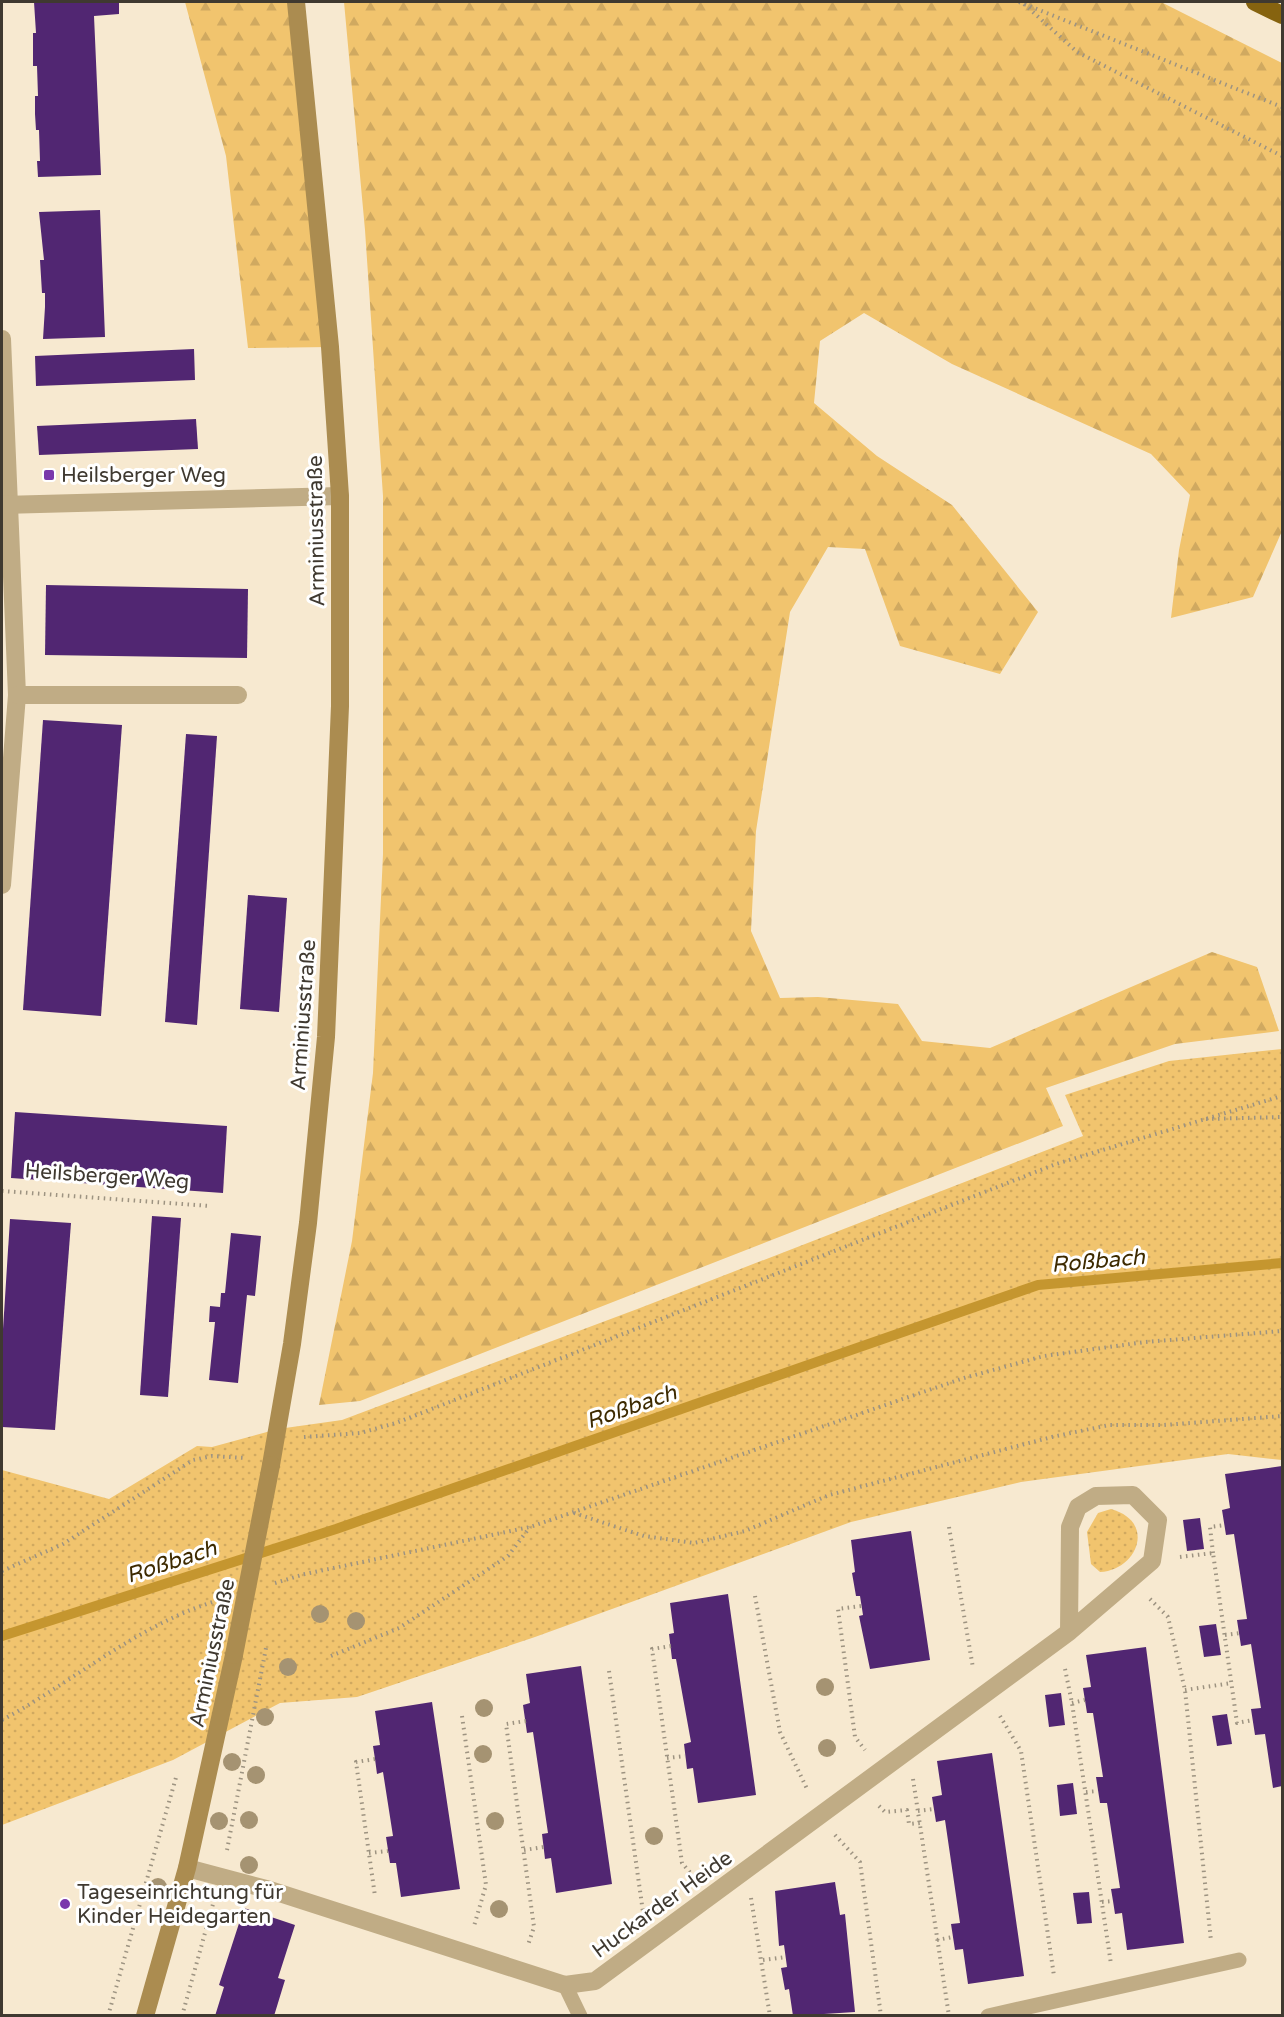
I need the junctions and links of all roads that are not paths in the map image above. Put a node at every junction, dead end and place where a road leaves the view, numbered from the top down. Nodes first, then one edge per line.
1 (296, 2) edge
2 (1255, 2) edge
3 (1282, 15) edge
4 (2, 339) edge
5 (340, 496) junction
6 (5, 505) edge
7 (17, 695) junction
8 (238, 695) dead end
9 (2, 863) edge
10 (2, 885) edge
11 (1069, 1632) junction
12 (187, 1868) junction
13 (1239, 1960) dead end
14 (565, 1985) junction
15 (145, 2016) edge
16 (580, 2016) edge
17 (988, 2016) edge

1 - 5 street, Arminiusstraße
2 - 3 highway
4 - 6 street
5 - 6 street
5 - 12 street, Arminiusstraße, bridge
6 - 7 street
7 - 8 street
7 - 9 street
9 - 10 street
11 - 11 street, Huckarder Heide
11 - 14 street, Huckarder Heide
12 - 14 street, Huckarder Heide
12 - 15 street, Arminiusstraße
13 - 17 lane
14 - 16 lane

